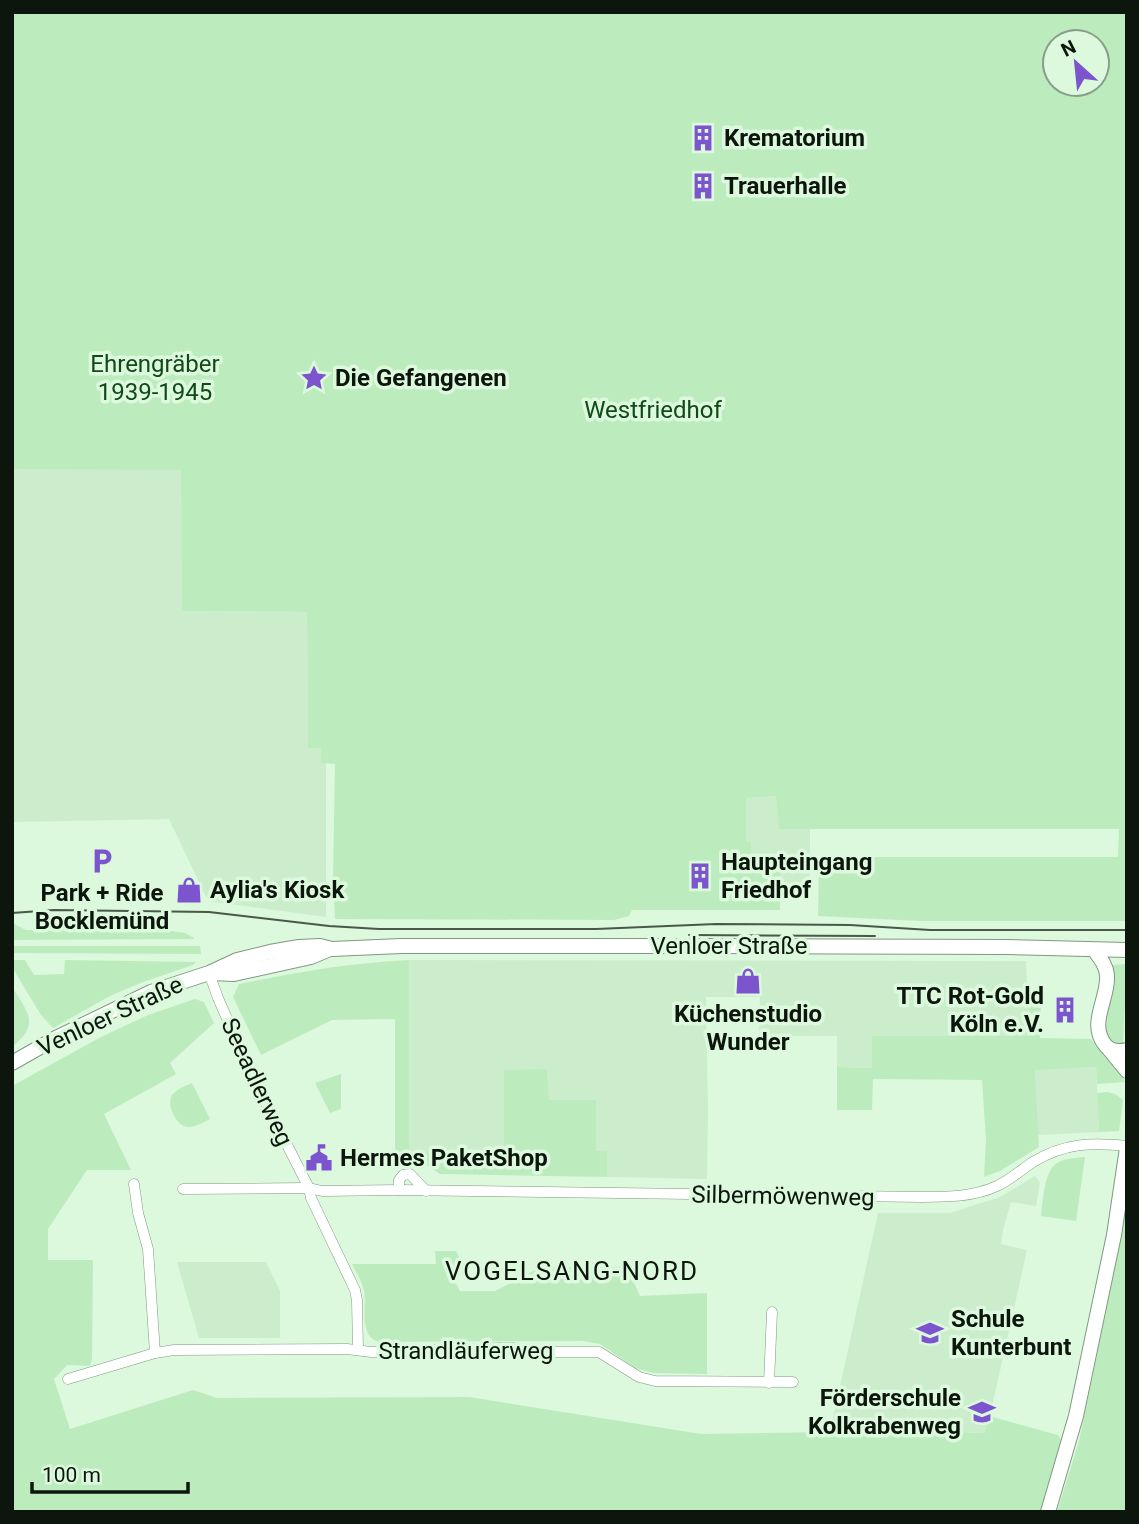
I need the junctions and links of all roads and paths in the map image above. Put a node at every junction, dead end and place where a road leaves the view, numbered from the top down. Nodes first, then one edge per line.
1 (1094, 950) junction
2 (1127, 950) edge
3 (209, 973) junction
4 (1109, 1049) junction
5 (1127, 1050) edge
6 (12, 1063) edge
7 (1127, 1071) edge
8 (1127, 1147) edge
9 (134, 1184) dead end
10 (309, 1188) junction
11 (183, 1189) dead end
12 (399, 1190) junction
13 (426, 1191) junction
14 (772, 1312) dead end
15 (358, 1350) junction
16 (155, 1353) junction
17 (68, 1379) dead end
18 (793, 1382) dead end
19 (769, 1383) junction
20 (1048, 1512) edge

1 - 2 main road, Venloer Straße
1 - 3 main road, Venloer Straße
1 - 4 main road
3 - 6 main road, Venloer Straße
3 - 10 street, Seeadlerweg
4 - 5 main road
4 - 7 main road
8 - 13 street, Silbermöwenweg
8 - 20 main road
9 - 16 street
10 - 11 street
10 - 12 street, Silbermöwenweg
10 - 15 street, Seeadlerweg
12 - 13 street, Silbermöwenweg
12 - 13 street, Silbermöwenweg
14 - 19 street
15 - 16 street, Strandläuferweg
15 - 19 street, Strandläuferweg
16 - 17 street, Strandläuferweg
18 - 19 street, Strandläuferweg

